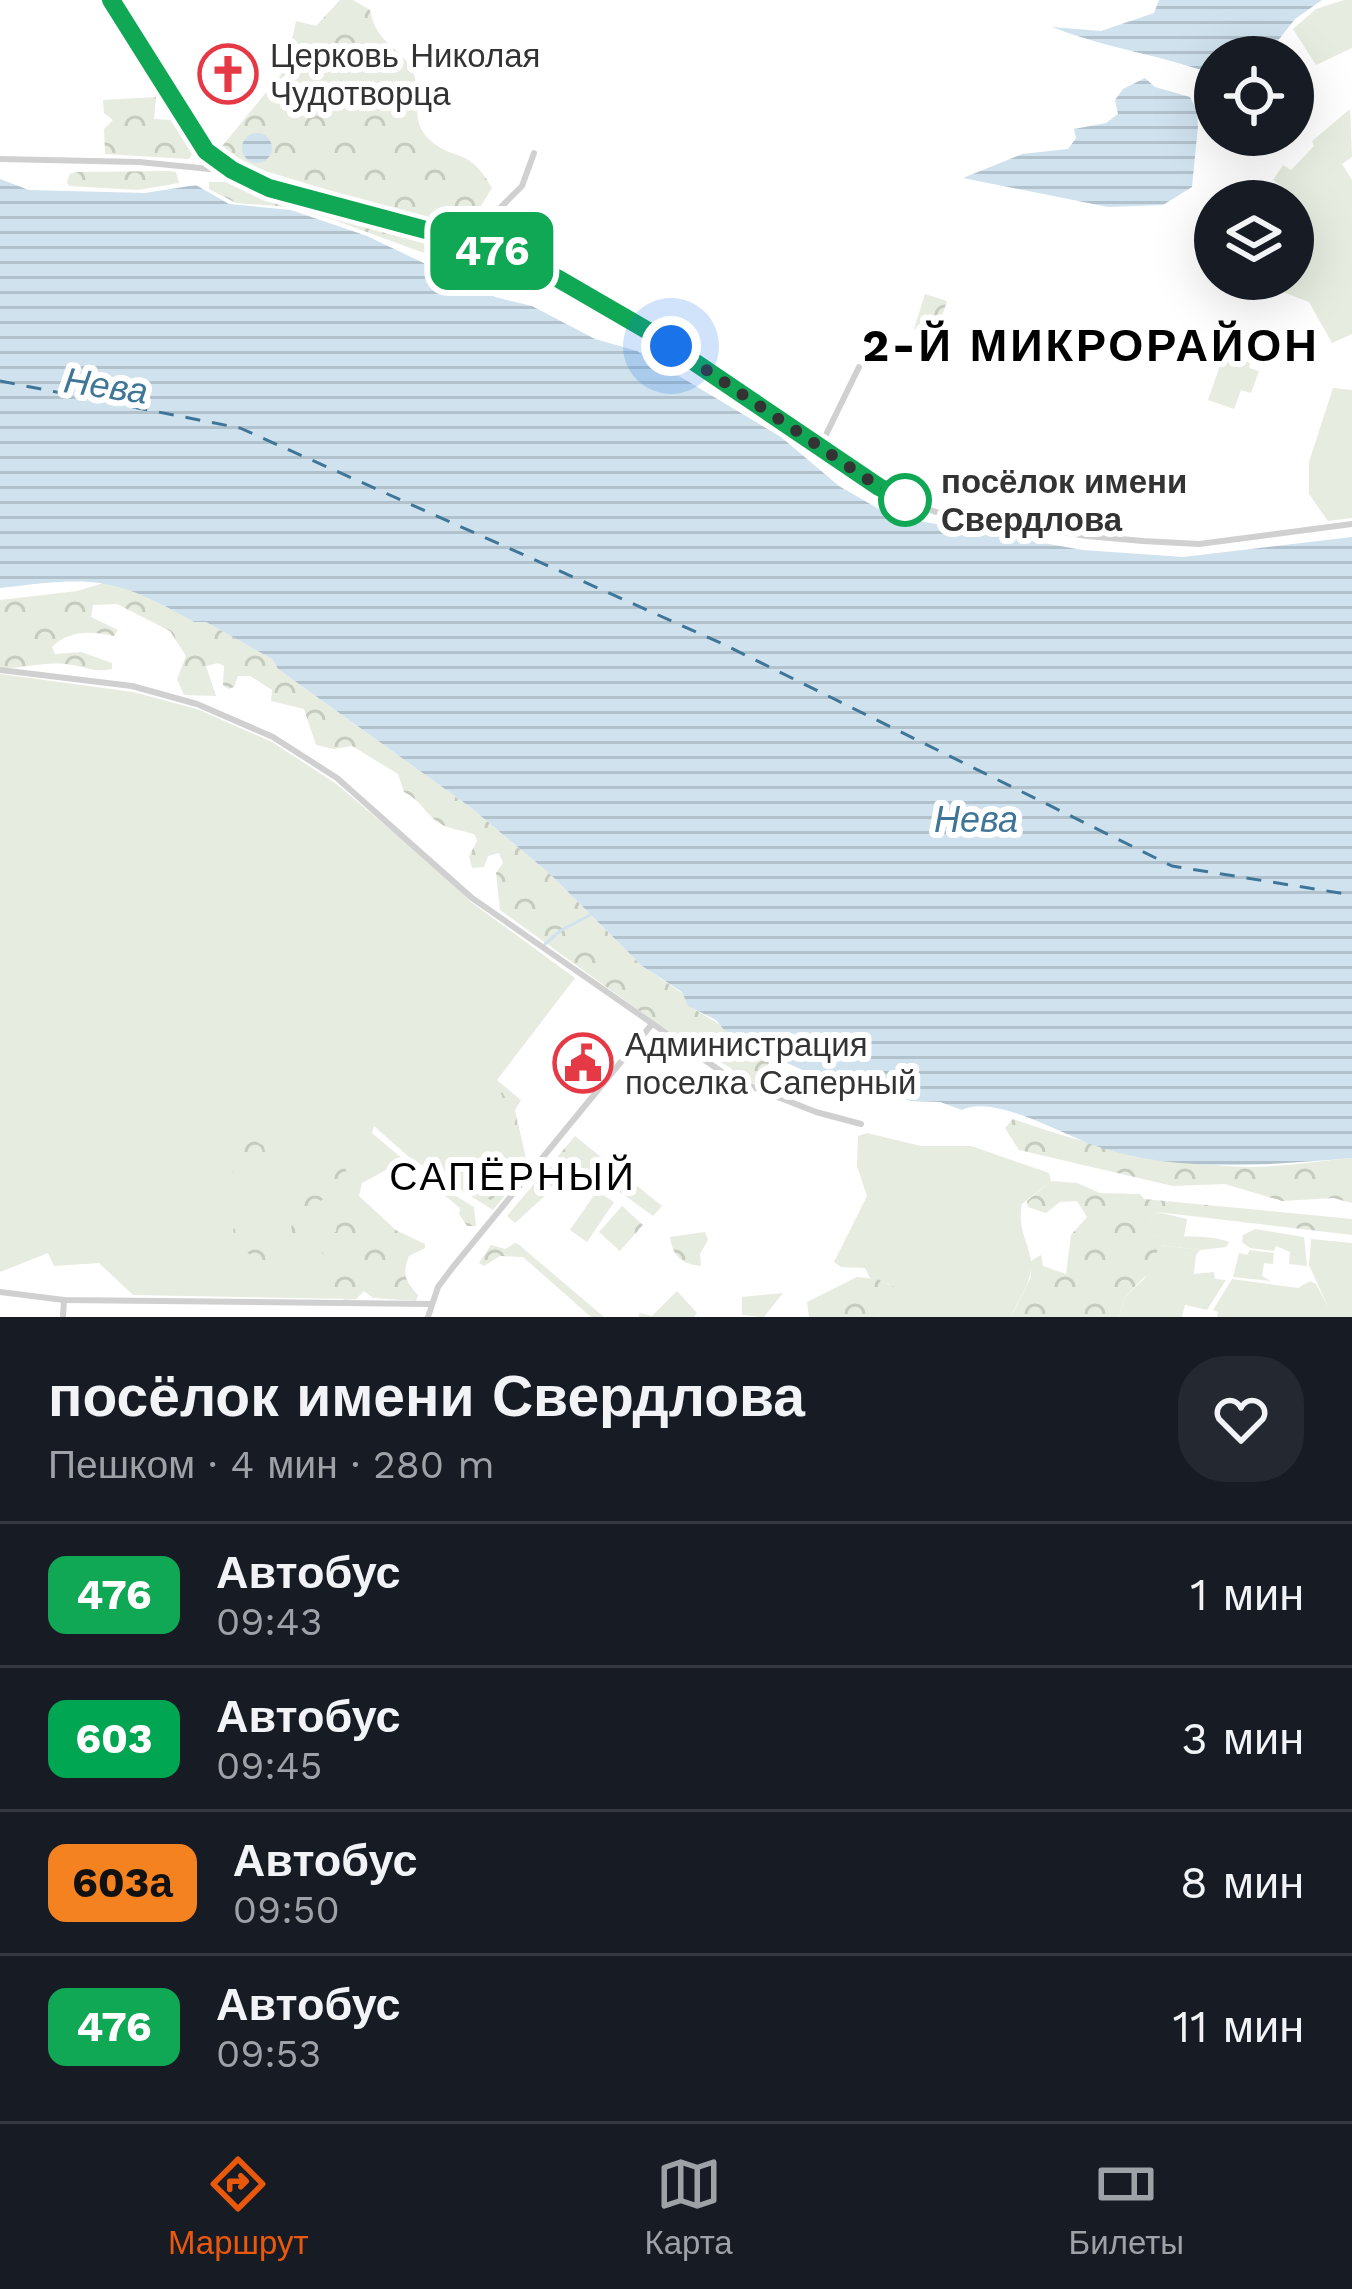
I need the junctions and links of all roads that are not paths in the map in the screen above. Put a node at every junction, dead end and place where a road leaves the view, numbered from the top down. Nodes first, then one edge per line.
1 (111, 0) edge
2 (533, 153) dead end
3 (0, 159) edge
4 (220, 162) junction
5 (467, 241) junction
6 (859, 368) dead end
7 (820, 447) junction
8 (905, 500) joint
9 (1352, 524) edge
10 (0, 670) edge
11 (652, 1024) junction
12 (861, 1124) dead end
13 (0, 1292) edge
14 (64, 1300) junction
15 (278, 1303) junction
16 (430, 1304) junction
17 (63, 1317) edge
18 (278, 1317) edge
19 (428, 1317) edge

1 - 4 street
2 - 5 street
3 - 4 street
4 - 5 street
5 - 7 street
6 - 7 street
7 - 8 street
8 - 9 street
10 - 11 street
11 - 12 street
11 - 16 street
13 - 14 street
14 - 15 street
14 - 17 street
15 - 16 street
15 - 18 street
16 - 19 street

